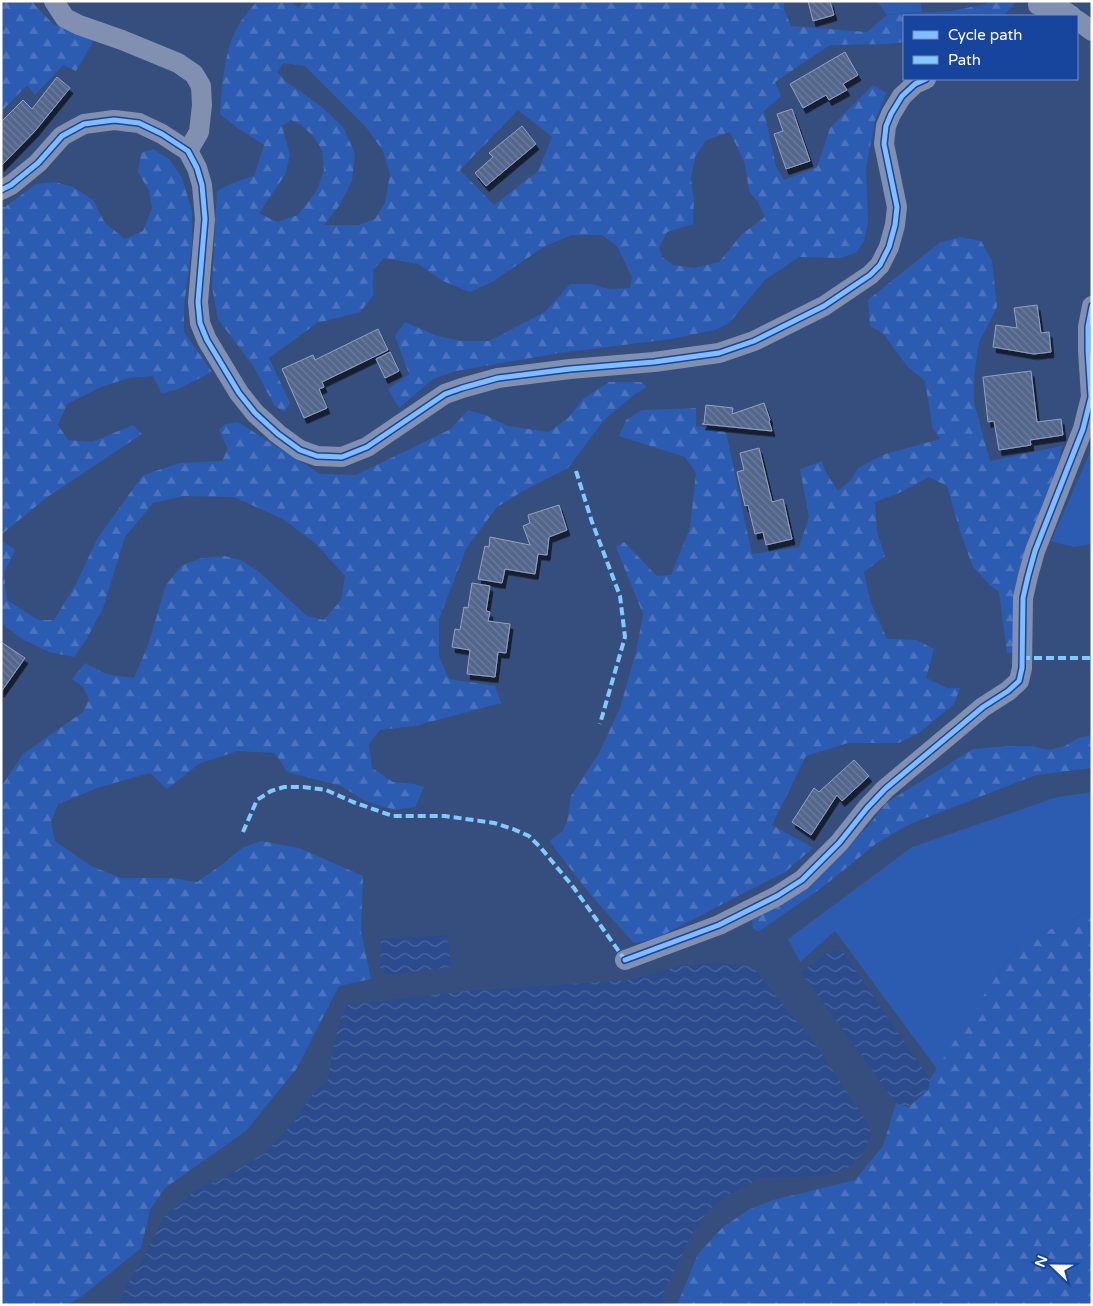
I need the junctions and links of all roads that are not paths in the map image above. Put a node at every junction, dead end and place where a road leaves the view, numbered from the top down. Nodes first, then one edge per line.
1 (54, 1) edge
2 (1037, 7) edge
3 (1070, 15) edge
4 (1078, 21) edge
5 (1092, 31) edge
6 (924, 80) edge
7 (188, 151) junction
8 (1, 190) edge
9 (1092, 306) edge
10 (625, 960) dead end

1 - 7 street
2 - 3 street
4 - 5 street
6 - 7 street
7 - 8 street
9 - 10 street

